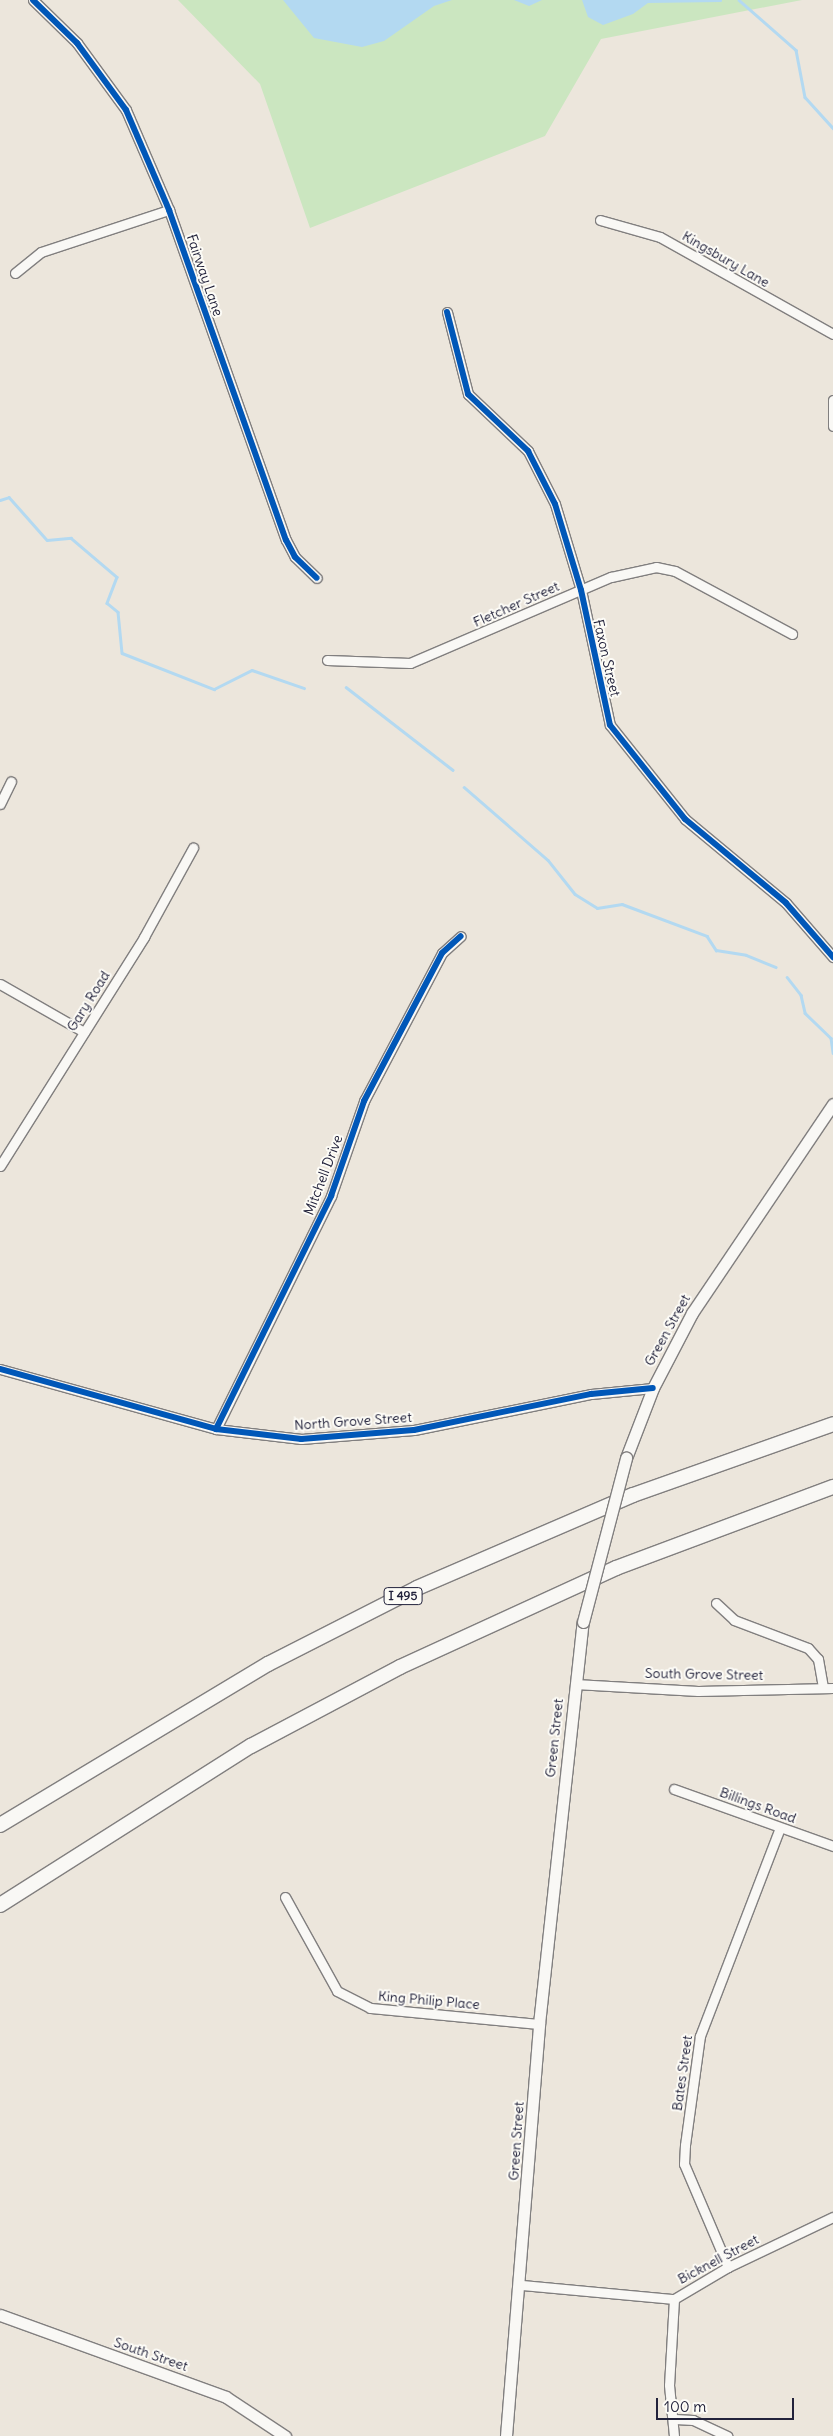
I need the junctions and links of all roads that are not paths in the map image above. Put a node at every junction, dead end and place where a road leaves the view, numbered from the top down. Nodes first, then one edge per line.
1 (33, 0) edge
2 (169, 210) junction
3 (600, 220) dead end
4 (15, 273) dead end
5 (447, 312) dead end
6 (833, 334) edge
7 (833, 400) edge
8 (833, 426) edge
9 (317, 578) dead end
10 (581, 590) junction
11 (792, 634) dead end
12 (327, 660) dead end
13 (12, 781) dead end
14 (0, 804) edge
15 (193, 848) dead end
16 (461, 936) dead end
17 (833, 957) edge
18 (0, 984) edge
19 (84, 1032) junction
20 (833, 1104) edge
21 (0, 1166) edge
22 (0, 1368) edge
23 (653, 1388) junction
24 (833, 1424) edge
25 (216, 1429) junction
26 (833, 1487) edge
27 (716, 1603) dead end
28 (575, 1684) junction
29 (828, 1688) edge
30 (674, 1789) dead end
31 (0, 1825) edge
32 (780, 1828) junction
33 (833, 1846) edge
34 (285, 1897) dead end
35 (0, 1905) edge
36 (540, 2024) junction
37 (833, 2217) edge
38 (728, 2267) junction
39 (522, 2285) junction
40 (674, 2299) junction
41 (0, 2315) edge
42 (675, 2419) junction
43 (284, 2436) edge
44 (506, 2436) edge
45 (674, 2436) edge
46 (727, 2436) edge

1 - 2 street, Fairway Lane
2 - 4 street
2 - 9 street, Fairway Lane
3 - 6 street, Kingsbury Lane
5 - 10 street, Faxon Street
7 - 8 street
10 - 11 street, Fletcher Street
10 - 12 street, Fletcher Street
10 - 17 street, Faxon Street
13 - 14 street
15 - 19 street, Gary Road
16 - 25 street, Mitchell Drive
18 - 19 street
19 - 21 street, Gary Road
20 - 23 main road, Green Street
22 - 25 street, North Grove Street
23 - 25 street, North Grove Street
23 - 28 main road, Green Street, bridge
24 - 31 highway, I 495
26 - 35 highway
27 - 29 street
28 - 29 street, South Grove Street
28 - 36 main road, Green Street
30 - 32 street, Billings Road
32 - 33 street, Billings Road
32 - 38 street, Bates Street
34 - 36 street, King Philip Place
36 - 39 main road, Green Street
37 - 38 street, Bicknell Street
38 - 40 street, Bicknell Street
39 - 40 street, Bicknell Street
39 - 44 main road, Green Street
40 - 42 street
41 - 43 main road, South Street
42 - 45 street
42 - 46 street

